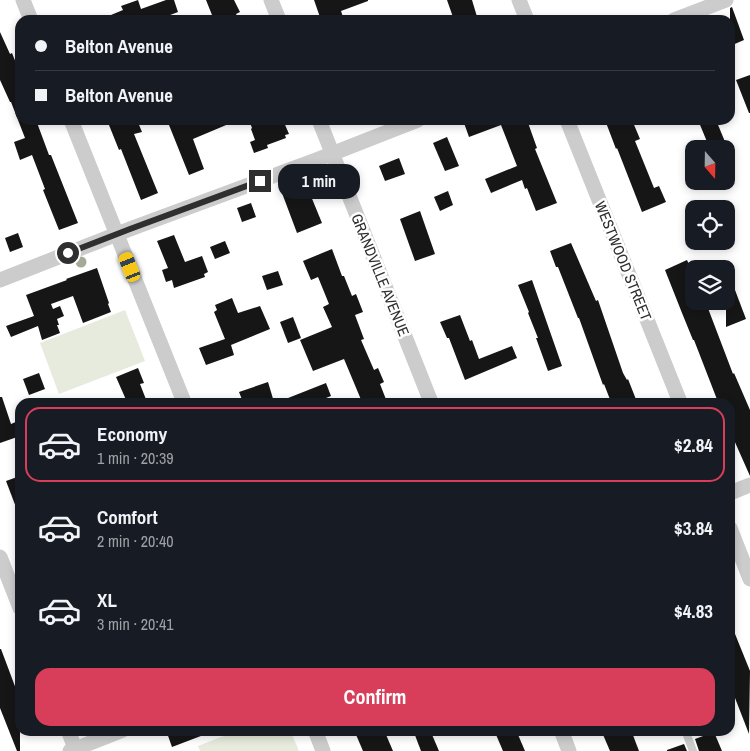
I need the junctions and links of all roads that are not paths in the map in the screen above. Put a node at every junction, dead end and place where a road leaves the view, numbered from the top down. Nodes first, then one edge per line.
1 (24, 0) edge
2 (271, 0) edge
3 (519, 0) edge
4 (726, 0) edge
5 (29, 15) edge
6 (277, 15) edge
7 (525, 15) edge
8 (687, 15) edge
9 (73, 125) edge
10 (321, 125) edge
11 (405, 125) edge
12 (569, 125) edge
13 (332, 154) junction
14 (116, 234) junction
15 (0, 280) edge
16 (182, 398) edge
17 (429, 398) edge
18 (678, 398) edge
19 (750, 486) edge
20 (735, 491) edge
21 (735, 541) edge
22 (0, 557) edge
23 (750, 579) edge
24 (15, 595) edge
25 (70, 736) edge
26 (108, 736) edge
27 (317, 736) edge
28 (563, 736) edge
29 (687, 736) edge
30 (74, 750) edge
31 (323, 751) edge
32 (569, 751) edge
33 (693, 751) edge

1 - 5 street
2 - 6 street
3 - 7 street
4 - 8 street
9 - 14 street
10 - 13 street, GRANDVILLE AVENUE
11 - 13 street
12 - 18 street, WESTWOOD STREET
13 - 14 street
13 - 17 street, GRANDVILLE AVENUE
14 - 15 street
14 - 16 street
19 - 20 street
21 - 23 street
22 - 24 street
25 - 30 street
26 - 30 street
27 - 31 street
28 - 32 street
29 - 33 lane

